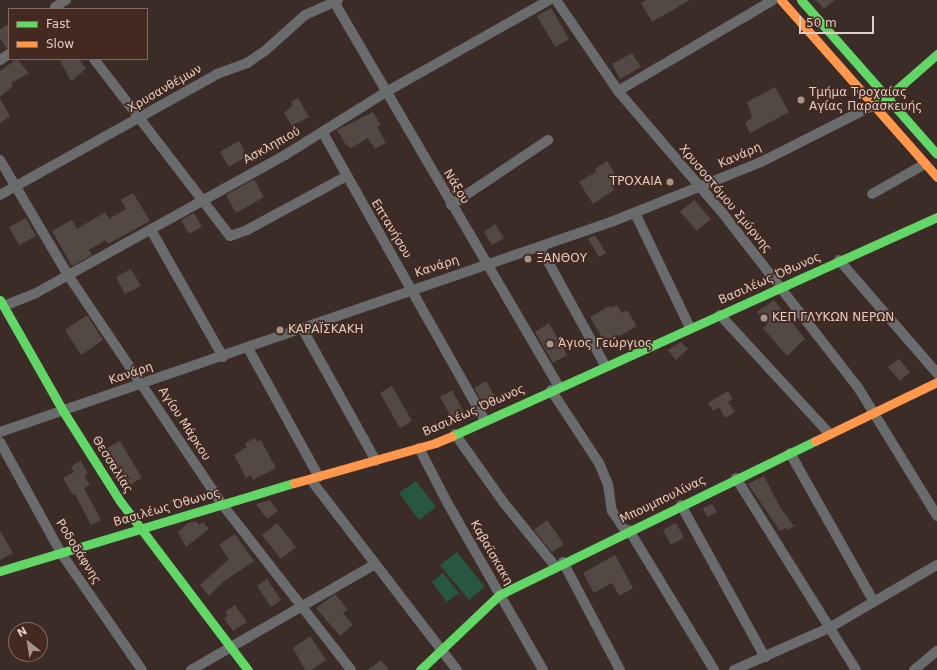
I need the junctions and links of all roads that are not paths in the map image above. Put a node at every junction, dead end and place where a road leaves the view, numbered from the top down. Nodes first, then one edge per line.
1 (66, 0) edge
2 (548, 0) edge
3 (556, 0) edge
4 (773, 0) edge
5 (781, 0) edge
6 (801, 0) edge
7 (335, 1) edge
8 (53, 5) edge
9 (937, 54) edge
10 (95, 60) edge
11 (618, 90) junction
12 (386, 92) junction
13 (887, 98) junction
14 (874, 105) junction
15 (140, 119) junction
16 (322, 133) junction
17 (548, 140) dead end
18 (937, 154) edge
19 (0, 160) edge
20 (925, 164) junction
21 (345, 177) junction
22 (937, 177) edge
23 (16, 187) junction
24 (701, 187) junction
25 (872, 194) dead end
26 (0, 195) edge
27 (204, 198) junction
28 (452, 205) junction
29 (635, 213) junction
30 (937, 217) edge
31 (151, 230) junction
32 (540, 247) junction
33 (839, 260) junction
34 (488, 264) junction
35 (68, 275) junction
36 (781, 288) junction
37 (411, 289) junction
38 (1, 302) edge
39 (720, 315) junction
40 (302, 328) junction
41 (690, 328) junction
42 (248, 348) junction
43 (223, 357) junction
44 (605, 365) junction
45 (937, 373) edge
46 (937, 382) edge
47 (142, 384) junction
48 (555, 388) junction
49 (63, 411) junction
50 (874, 411) junction
51 (485, 421) junction
52 (0, 432) edge
53 (455, 434) junction
54 (830, 434) junction
55 (0, 442) edge
56 (419, 448) junction
57 (790, 453) junction
58 (376, 461) junction
59 (315, 478) junction
60 (736, 478) junction
61 (222, 504) junction
62 (681, 505) junction
63 (937, 516) edge
64 (138, 528) junction
65 (627, 531) junction
66 (61, 553) junction
67 (375, 564) junction
68 (559, 564) junction
69 (937, 565) edge
70 (0, 570) edge
71 (499, 595) junction
72 (874, 602) junction
73 (301, 607) junction
74 (830, 628) junction
75 (230, 647) junction
76 (440, 650) junction
77 (937, 651) edge
78 (765, 657) junction
79 (142, 670) edge
80 (190, 670) edge
81 (248, 670) edge
82 (351, 670) edge
83 (420, 670) edge
84 (457, 670) edge
85 (543, 670) edge
86 (620, 670) edge
87 (714, 670) edge
88 (734, 670) edge
89 (856, 670) edge
90 (914, 670) edge

1 - 8 street
2 - 12 street, Ασκληπιού
3 - 11 street, Χρυσοστόμου Σμύρνης
4 - 11 street
5 - 14 street
6 - 13 street
7 - 12 street, Νάξου
7 - 15 street, Χρυσανθέμων
9 - 13 street
10 - 15 street
11 - 24 street, Χρυσοστόμου Σμύρνης
12 - 16 street, Ασκληπιού
12 - 28 street, Νάξου
13 - 14 street
13 - 18 street
14 - 20 street
14 - 24 street, Κανάρη
15 - 23 street, Χρυσανθέμων
15 - 27 street
16 - 21 street, Επτανήσου
16 - 27 street, Ασκληπιού
17 - 28 street
19 - 23 street, Αγίου Μάρκου
20 - 22 street
20 - 25 street
21 - 27 street
21 - 37 street, Επτανήσου
23 - 26 street, Χρυσανθέμων
23 - 35 street, Αγίου Μάρκου
24 - 29 street, Κανάρη
24 - 36 street, Χρυσοστόμου Σμύρνης
27 - 31 street, Ασκληπιού
28 - 34 street, Νάξου
29 - 32 street, Κανάρη
29 - 41 street
30 - 33 street, Βασιλέως Όθωνος
31 - 35 street, Ασκληπιού
31 - 43 street
32 - 34 street, Κανάρη
32 - 44 street
33 - 36 street, Βασιλέως Όθωνος
33 - 45 street
34 - 37 street, Κανάρη
34 - 48 street, Νάξου
35 - 38 street, Ασκληπιού
35 - 47 street, Αγίου Μάρκου
36 - 39 street, Βασιλέως Όθωνος
36 - 50 street, Χρυσοστόμου Σμύρνης
37 - 40 street, Κανάρη
37 - 51 street, Επτανήσου
38 - 49 street, Θεσσαλίας
39 - 41 street, Βασιλέως Όθωνος
39 - 54 street
40 - 42 street, Κανάρη
40 - 58 street
41 - 44 street, Βασιλέως Όθωνος
42 - 43 street, Κανάρη
42 - 59 street
43 - 47 street, Κανάρη
44 - 48 street, Βασιλέως Όθωνος
46 - 50 street, Μπουμπουλίνας
47 - 49 street, Κανάρη
47 - 61 street, Αγίου Μάρκου
48 - 51 street, Βασιλέως Όθωνος
48 - 65 street, Νάξου
49 - 52 street, Κανάρη
49 - 64 street, Θεσσαλίας
50 - 54 street, Μπουμπουλίνας
50 - 63 street, Χρυσοστόμου Σμύρνης
51 - 53 street, Βασιλέως Όθωνος
53 - 56 street, Βασιλέως Όθωνος
53 - 68 street
54 - 57 street, Μπουμπουλίνας
55 - 66 street, Ροδοδάφνης
56 - 58 street, Βασιλέως Όθωνος
56 - 71 street, Καβαϊσκακη
57 - 60 street, Μπουμπουλίνας
57 - 72 street
58 - 59 street, Βασιλέως Όθωνος
59 - 61 street, Βασιλέως Όθωνος
59 - 67 street
60 - 62 street, Μπουμπουλίνας
60 - 74 street
61 - 64 street, Βασιλέως Όθωνος
61 - 73 street, Αγίου Μάρκου
62 - 65 street, Μπουμπουλίνας
62 - 78 street
64 - 66 street, Βασιλέως Όθωνος
64 - 75 street, Θεσσαλίας
65 - 68 street, Μπουμπουλίνας
65 - 87 street
66 - 70 street, Βασιλέως Όθωνος
66 - 79 street, Ροδοδάφνης
67 - 73 street
67 - 76 street
68 - 71 street, Μπουμπουλίνας
68 - 86 street
69 - 72 street
71 - 76 street, Μπουμπουλίνας
71 - 85 street, Καβαϊσκακη
72 - 74 street
73 - 75 street
73 - 82 street, Αγίου Μάρκου
74 - 78 street
74 - 89 street
75 - 80 street
75 - 81 street, Θεσσαλίας
76 - 83 street, Μπουμπουλίνας
76 - 84 street
77 - 90 street
78 - 88 street

